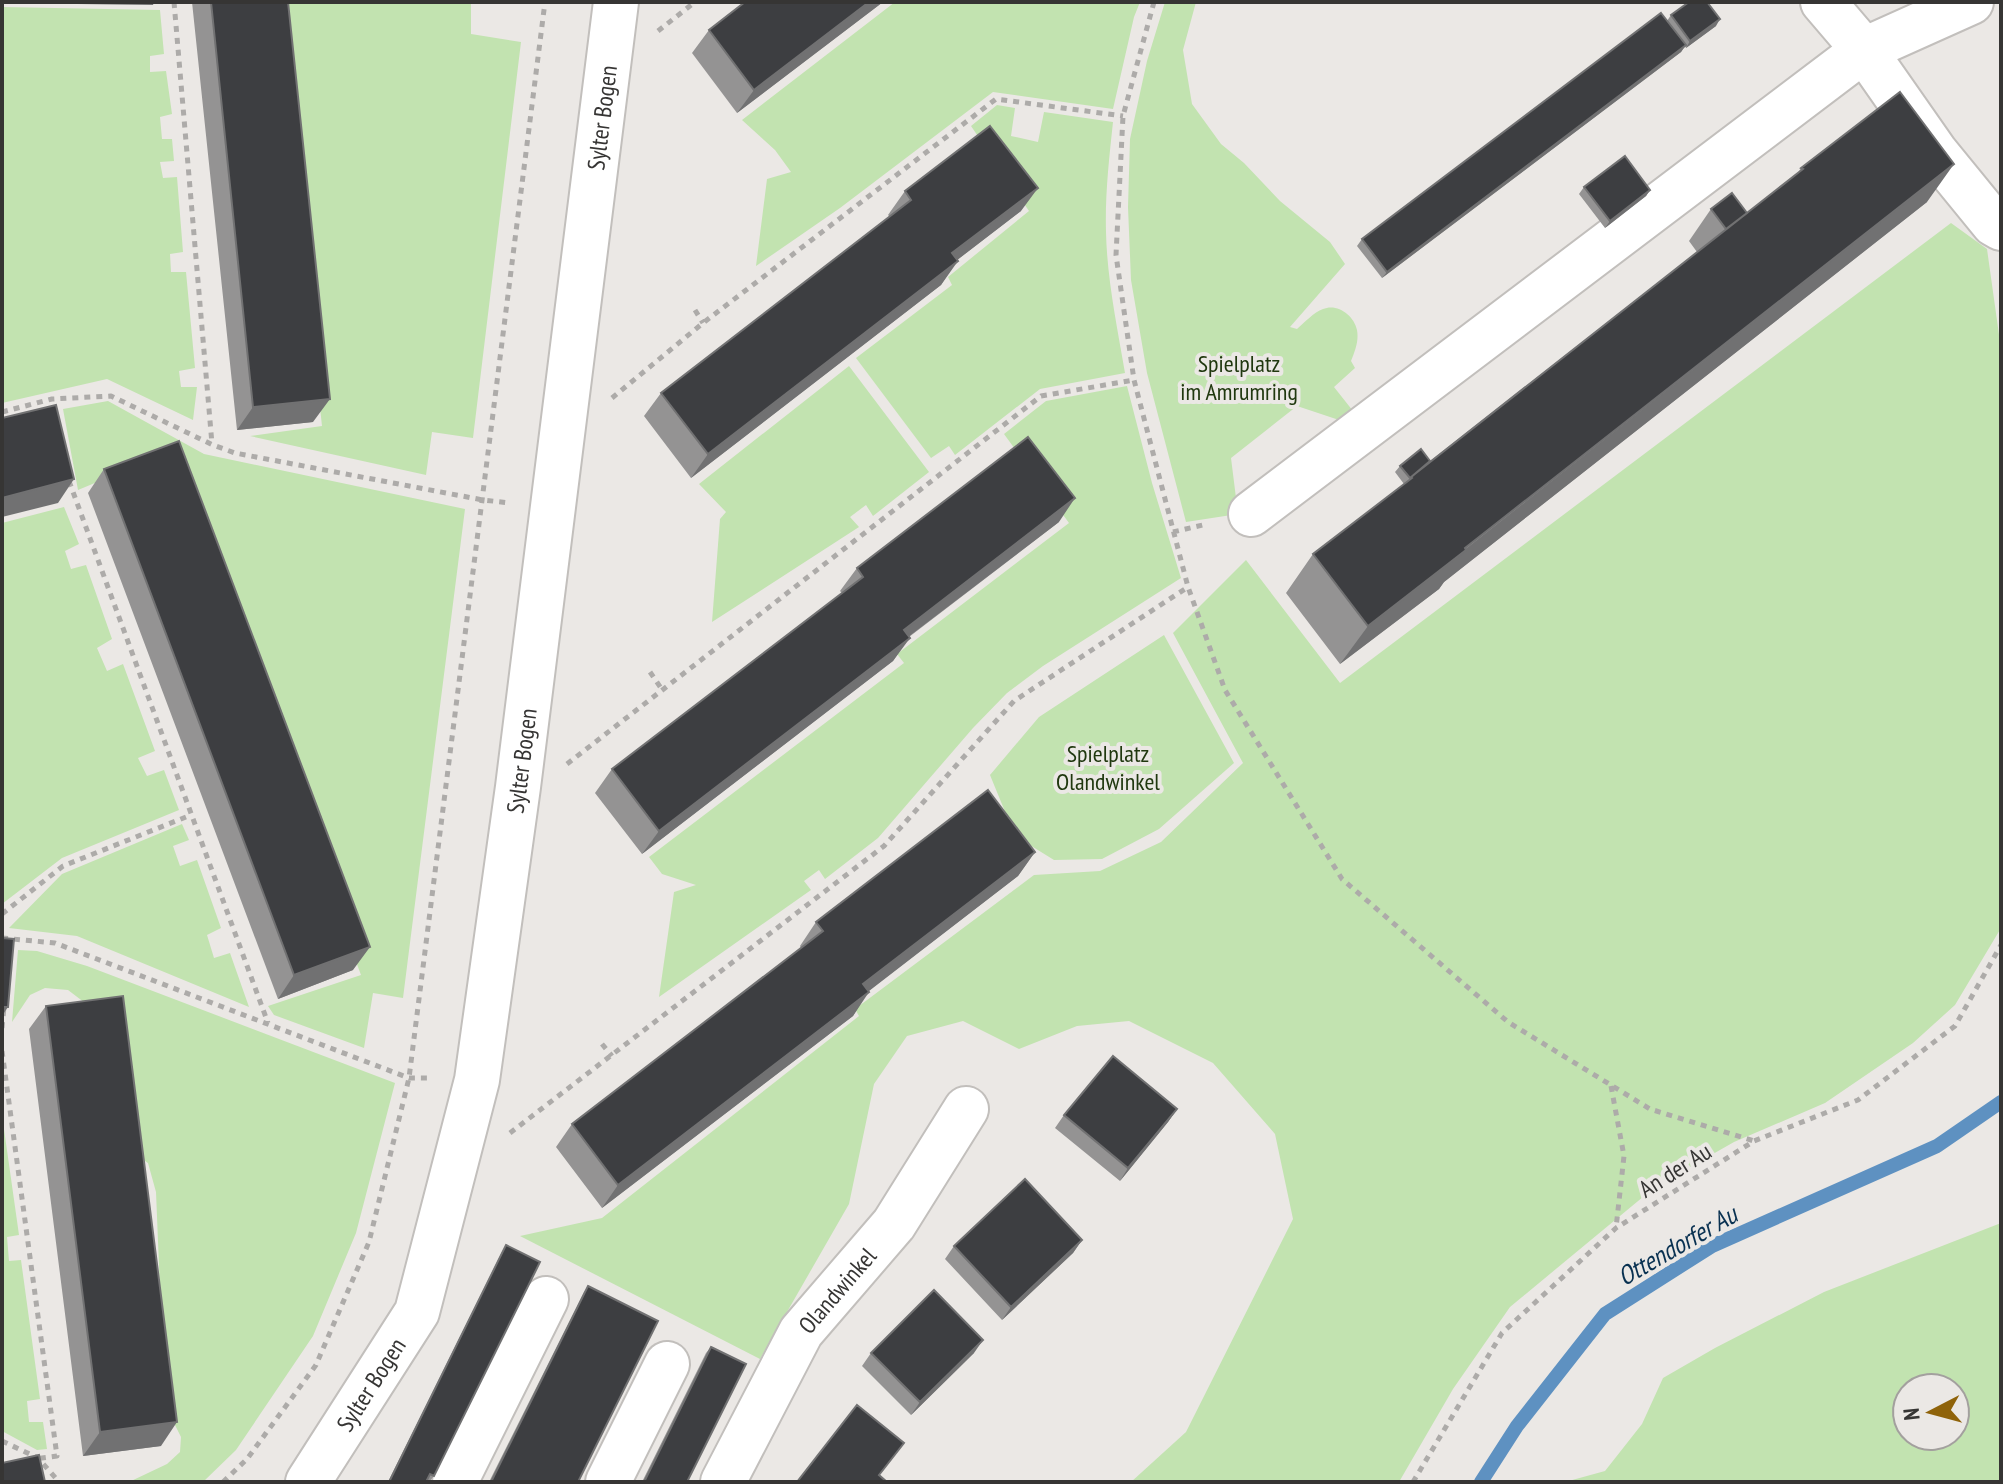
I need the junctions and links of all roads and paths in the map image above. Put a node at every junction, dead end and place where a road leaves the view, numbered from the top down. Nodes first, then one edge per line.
1 (174, 2) edge
2 (545, 2) edge
3 (616, 2) edge
4 (1154, 2) edge
5 (1823, 2) edge
6 (1971, 2) edge
7 (1864, 50) junction
8 (1123, 116) junction
9 (2001, 228) edge
10 (695, 310) dead end
11 (703, 323) junction
12 (1134, 380) junction
13 (52, 399) junction
14 (565, 400) junction
15 (2, 412) edge
16 (55, 412) edge
17 (213, 445) junction
18 (67, 478) edge
19 (483, 500) junction
20 (552, 508) junction
21 (1251, 514) dead end
22 (1188, 587) junction
23 (650, 672) dead end
24 (663, 691) junction
25 (518, 787) junction
26 (191, 815) junction
27 (2, 914) edge
28 (2, 938) edge
29 (11, 939) junction
30 (2001, 945) edge
31 (9, 954) edge
32 (5, 998) edge
33 (269, 1024) junction
34 (2, 1028) edge
35 (602, 1044) dead end
36 (2, 1051) edge
37 (612, 1056) junction
38 (409, 1078) junction
39 (477, 1080) junction
40 (1610, 1085) junction
41 (966, 1109) dead end
42 (507, 1124) dead end
43 (1754, 1141) junction
44 (1616, 1228) junction
45 (546, 1299) dead end
46 (667, 1364) dead end
47 (2, 1441) edge
48 (38, 1458) junction
49 (26, 1461) edge
50 (59, 1482) edge
51 (223, 1482) edge
52 (308, 1482) edge
53 (455, 1482) edge
54 (608, 1482) edge
55 (723, 1482) edge
56 (1413, 1482) edge

1 - 17 path
2 - 19 path
3 - 14 street, Sylter Bogen
4 - 8 path
5 - 7 street
6 - 7 street
7 - 9 street
7 - 21 street
8 - 11 path
8 - 12 path
10 - 11 path
11 - 14 path
12 - 22 path
12 - 24 path
13 - 15 path
13 - 16 path
13 - 17 path
14 - 20 street, Sylter Bogen
17 - 19 path
18 - 26 path
19 - 20 path
19 - 38 path
20 - 25 street, Sylter Bogen
22 - 37 path
22 - 40 path
23 - 24 path
24 - 25 path
25 - 39 street, Sylter Bogen
26 - 27 path
26 - 33 path
28 - 29 path
29 - 31 path
29 - 33 path
30 - 43 path, An der Au
32 - 34 path
33 - 38 path
35 - 37 path
36 - 48 path
37 - 42 path
38 - 39 path
38 - 51 path
39 - 52 street, Sylter Bogen
40 - 43 path
40 - 44 path
41 - 55 street, Olandwinkel
43 - 44 path, An der Au
44 - 56 path, An der Au
45 - 53 street
46 - 54 street
47 - 48 path
48 - 49 path
48 - 50 path

